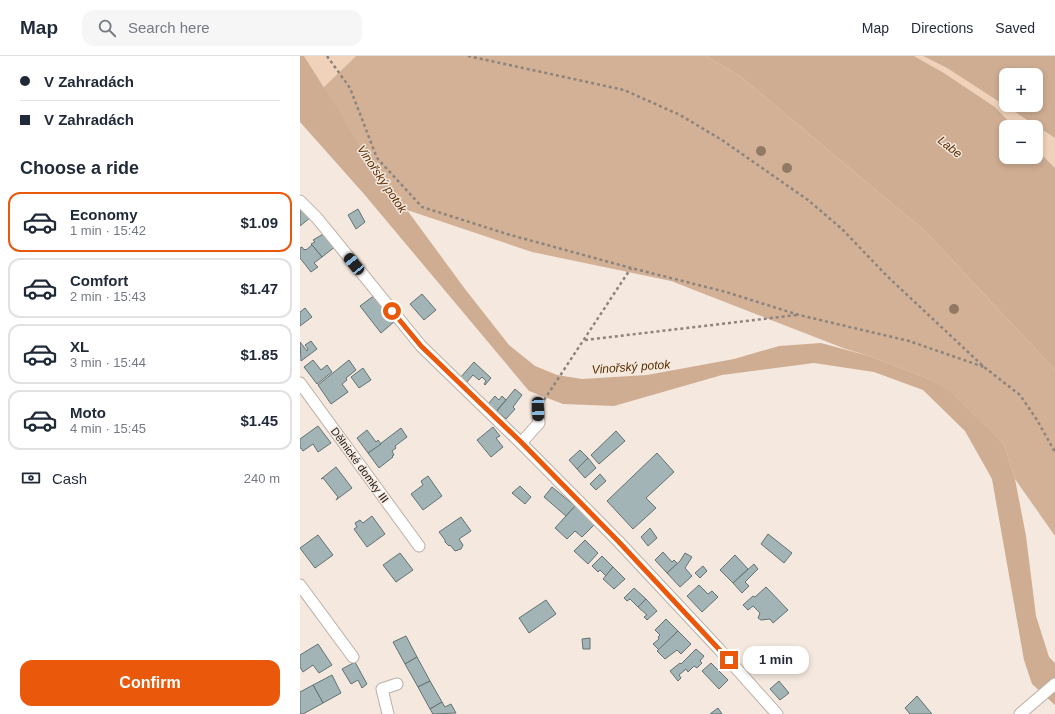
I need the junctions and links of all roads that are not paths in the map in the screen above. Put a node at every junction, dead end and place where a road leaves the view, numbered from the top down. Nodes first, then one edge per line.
1 (300, 201) edge
2 (300, 384) edge
3 (540, 407) road end
4 (521, 442) junction
5 (420, 546) dead end
6 (300, 585) edge
7 (353, 657) dead end
8 (397, 684) dead end
9 (1055, 684) edge
10 (388, 714) edge
11 (777, 714) edge
12 (1020, 714) edge

1 - 4 street
2 - 5 street, Dělnické domky III
3 - 4 street
4 - 11 street
6 - 7 street
8 - 10 street
9 - 12 street

